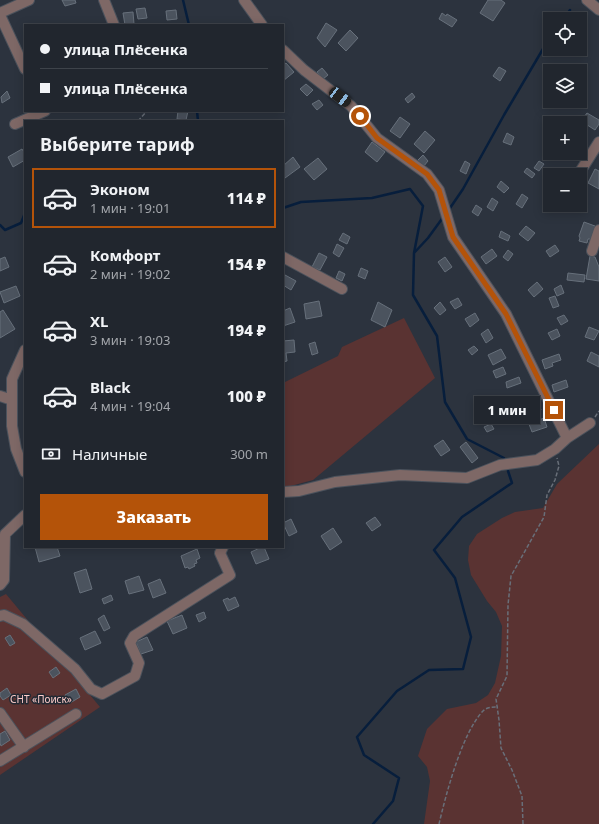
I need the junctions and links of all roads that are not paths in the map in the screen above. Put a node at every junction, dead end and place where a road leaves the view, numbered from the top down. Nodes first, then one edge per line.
1 (29, 0) edge
2 (104, 0) edge
3 (244, 0) edge
4 (587, 0) edge
5 (599, 10) edge
6 (0, 14) edge
7 (114, 24) edge
8 (261, 24) edge
9 (284, 51) edge
10 (24, 67) edge
11 (43, 112) edge
12 (24, 120) edge
13 (24, 120) edge
14 (15, 124) dead end
15 (599, 142) edge
16 (582, 168) edge
17 (599, 230) edge
18 (592, 251) dead end
19 (284, 258) edge
20 (342, 289) dead end
21 (24, 352) edge
22 (0, 396) edge
23 (12, 400) junction
24 (590, 423) dead end
25 (567, 438) junction
26 (24, 469) edge
27 (284, 492) edge
28 (24, 516) edge
29 (222, 548) edge
30 (0, 585) edge
31 (0, 616) edge
32 (0, 713) edge
33 (76, 714) dead end
34 (24, 747) junction
35 (0, 761) edge

1 - 6 street
2 - 7 street
3 - 8 street
4 - 5 street
6 - 10 street
9 - 25 street
11 - 13 street
12 - 14 street
15 - 16 street
17 - 18 street
19 - 20 street
21 - 23 street
22 - 23 street
23 - 26 street
24 - 25 street
25 - 27 street
28 - 30 street
29 - 31 street
32 - 34 street
33 - 34 street
34 - 35 street

